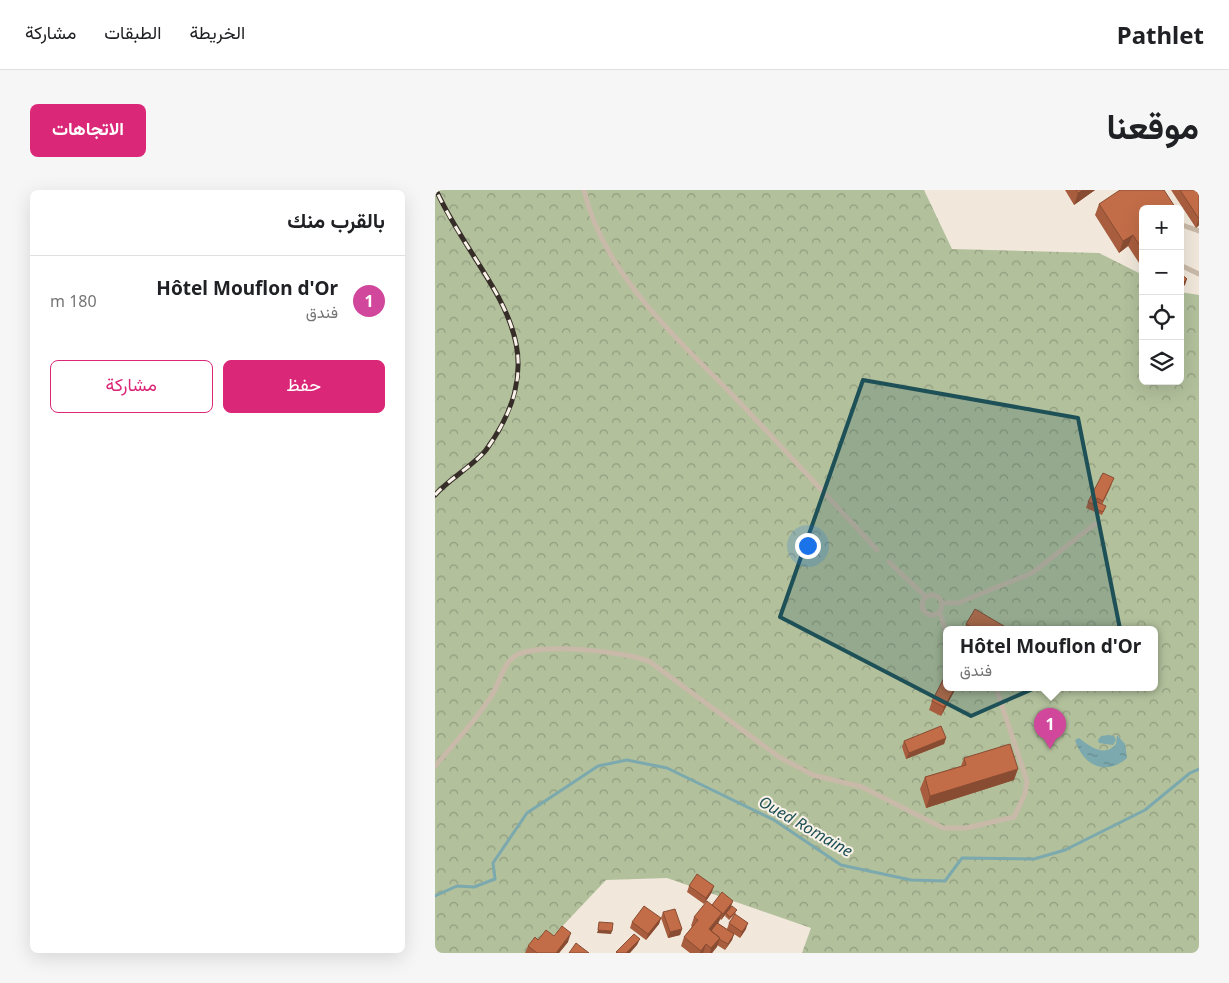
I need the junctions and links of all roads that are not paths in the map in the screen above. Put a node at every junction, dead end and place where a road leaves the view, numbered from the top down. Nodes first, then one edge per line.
1 (584, 190) edge
2 (1184, 225) edge
3 (1199, 231) edge
4 (1184, 267) edge
5 (1199, 274) edge
6 (1095, 524) dead end
7 (877, 550) dead end
8 (889, 562) dead end
9 (926, 597) junction
10 (943, 604) junction
11 (940, 613) junction
12 (944, 626) edge
13 (997, 691) edge
14 (435, 766) edge

1 - 7 lane
2 - 3 lane
4 - 5 lane
6 - 10 lane
8 - 9 lane
9 - 10 lane
9 - 11 lane
10 - 11 lane
11 - 12 lane
13 - 14 lane

